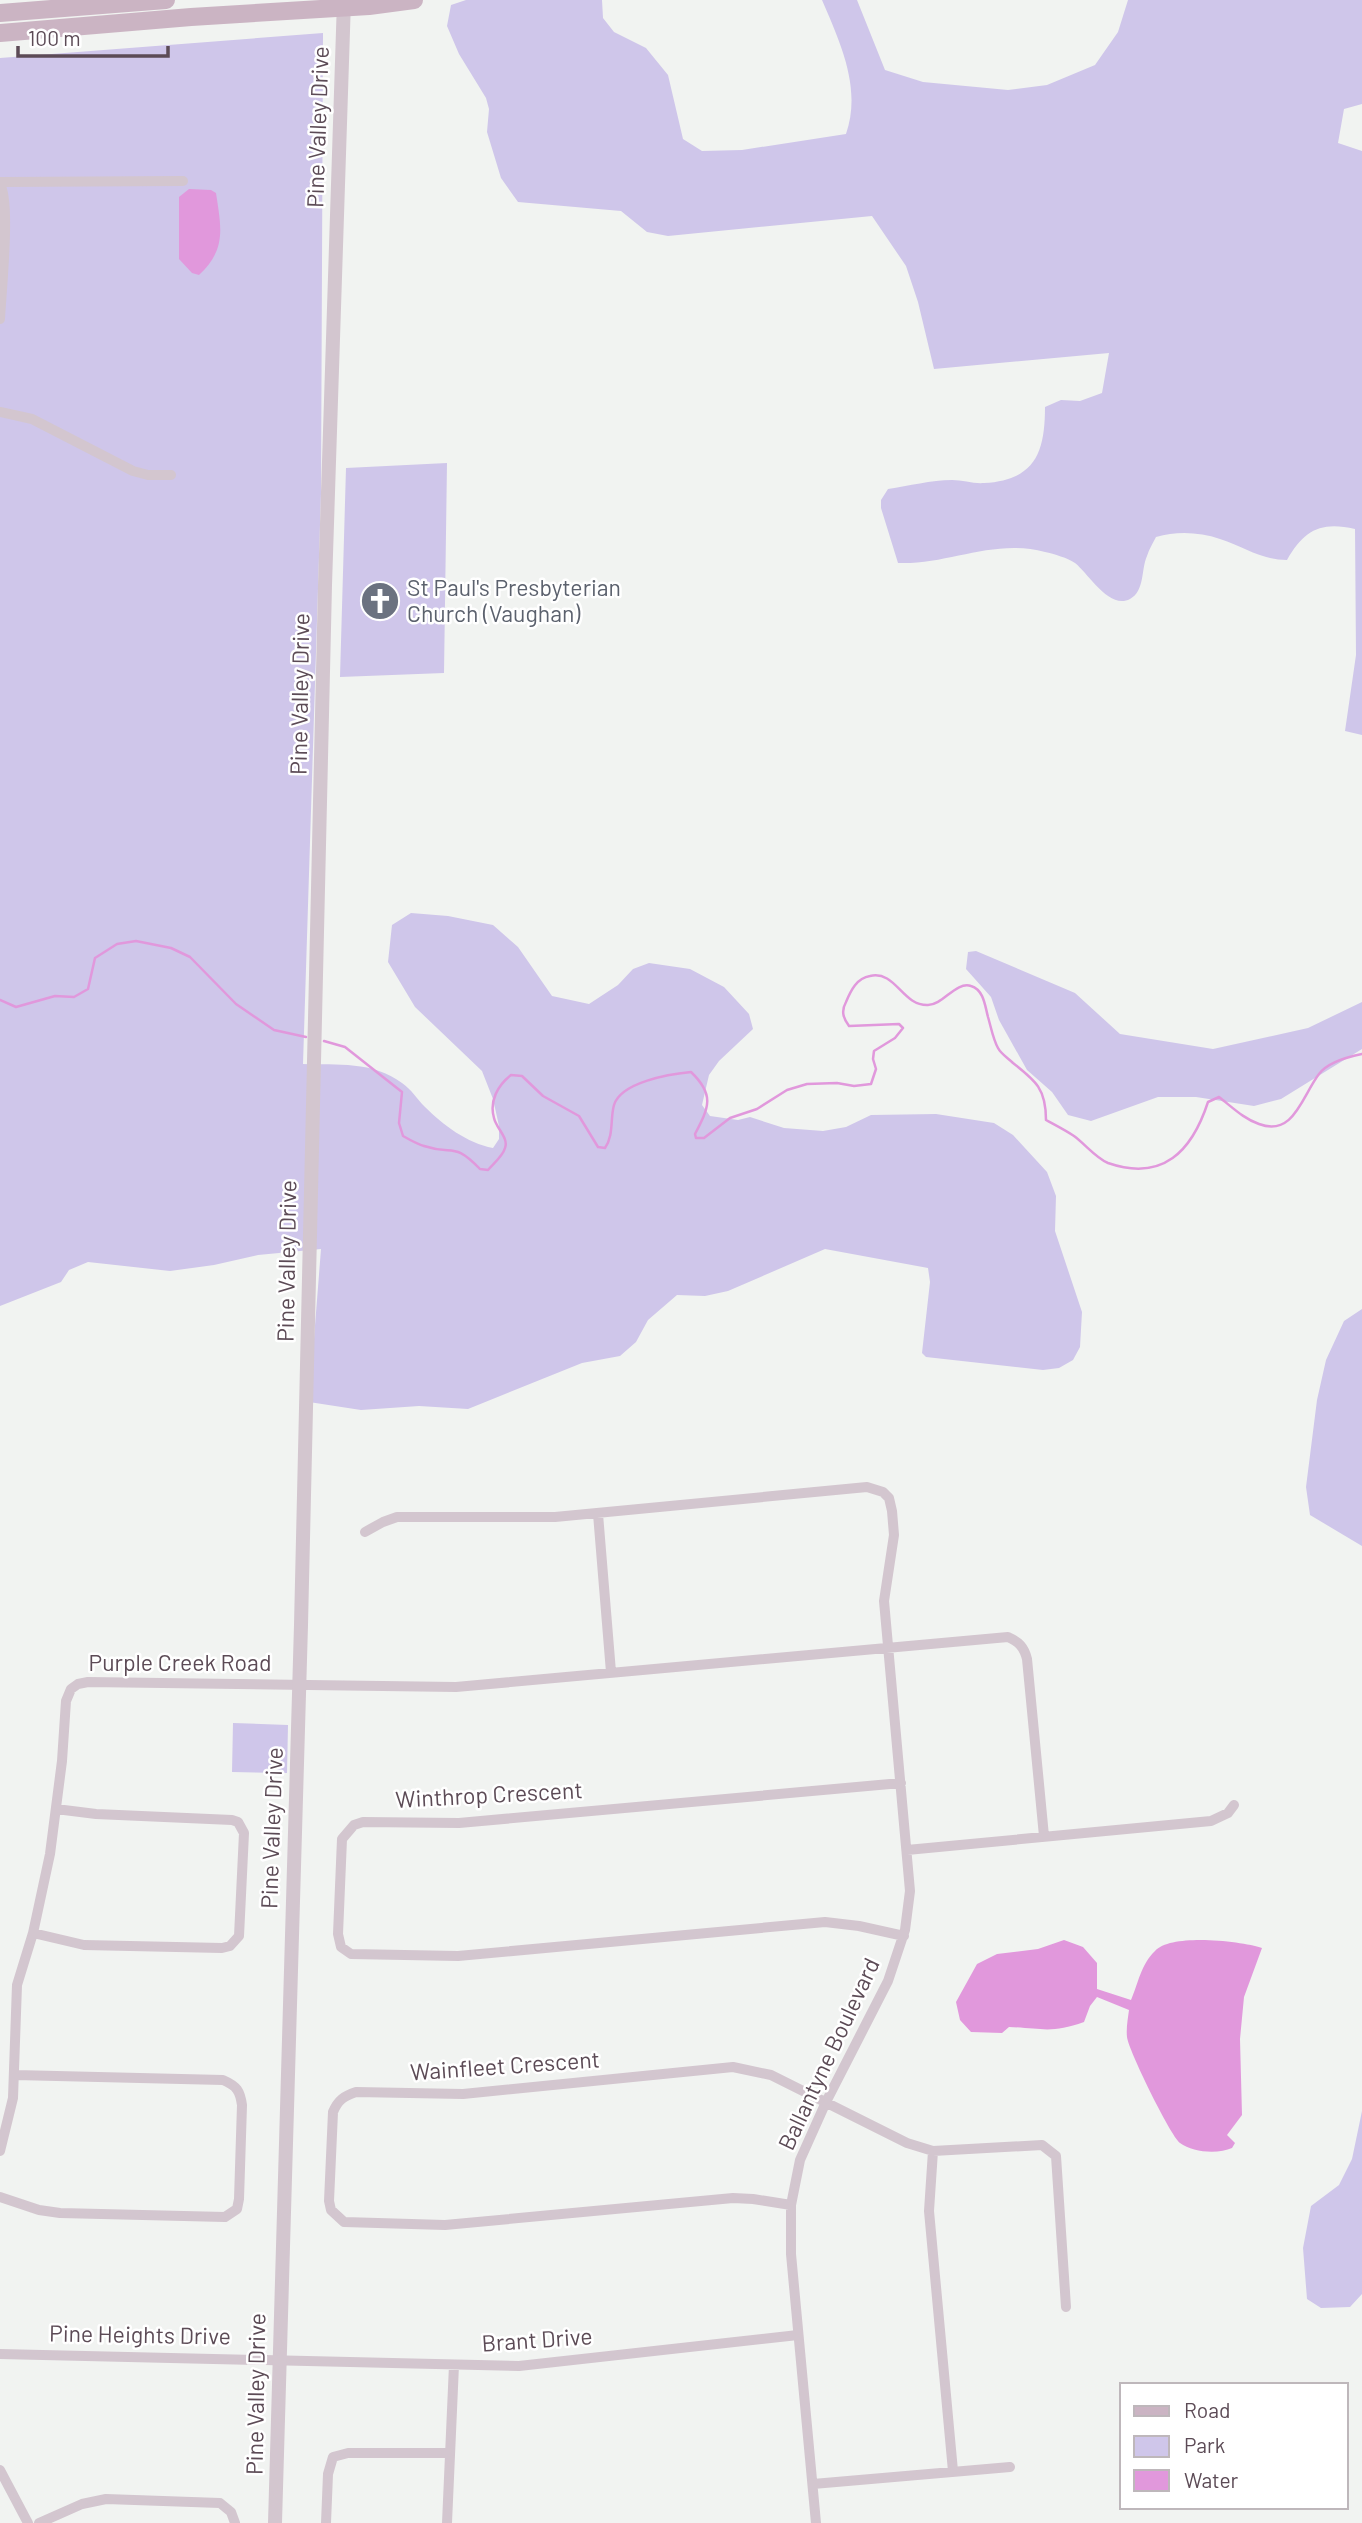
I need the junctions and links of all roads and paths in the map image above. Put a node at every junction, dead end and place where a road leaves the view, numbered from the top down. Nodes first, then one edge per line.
1 (166, 0) edge
2 (414, 0) edge
3 (344, 4) edge
4 (0, 13) edge
5 (0, 33) edge
6 (183, 181) dead end
7 (0, 183) edge
8 (0, 319) edge
9 (0, 412) edge
10 (171, 475) dead end
11 (598, 1514) junction
12 (365, 1532) dead end
13 (888, 1646) junction
14 (611, 1672) junction
15 (299, 1685) junction
16 (901, 1783) junction
17 (1234, 1805) dead end
18 (56, 1809) junction
19 (1044, 1836) junction
20 (907, 1850) junction
21 (33, 1933) junction
22 (904, 1936) junction
23 (15, 2075) junction
24 (826, 2102) junction
25 (0, 2151) edge
26 (933, 2151) junction
27 (0, 2197) edge
28 (791, 2205) junction
29 (1066, 2306) dead end
30 (798, 2335) junction
31 (0, 2354) edge
32 (279, 2359) junction
33 (454, 2365) junction
34 (449, 2453) junction
35 (1010, 2467) dead end
36 (0, 2470) edge
37 (953, 2471) junction
38 (813, 2484) junction
39 (28, 2523) edge
40 (39, 2523) edge
41 (234, 2523) edge
42 (275, 2523) edge
43 (326, 2523) edge
44 (447, 2523) edge
45 (816, 2523) edge

1 - 4 main road
2 - 3 main road
3 - 5 main road
3 - 15 street, Pine Valley Drive
6 - 7 street
7 - 8 street
9 - 10 street
11 - 12 street, Ballantyne Boulevard
11 - 13 street, Ballantyne Boulevard
11 - 14 street
13 - 14 street
13 - 16 street, Ballantyne Boulevard
13 - 19 street
14 - 15 street
15 - 18 street, Purple Creek Road
15 - 32 street, Pine Valley Drive
16 - 20 street, Ballantyne Boulevard
16 - 22 street, Winthrop Crescent
17 - 19 street
18 - 21 street, Purple Creek Road
18 - 21 street
19 - 20 street
20 - 22 street, Ballantyne Boulevard
21 - 23 street, Purple Creek Road
22 - 24 street, Ballantyne Boulevard
23 - 25 street, Purple Creek Road
23 - 27 street
24 - 26 street
24 - 28 street, Ballantyne Boulevard
24 - 28 street, Wainfleet Crescent
26 - 29 street
26 - 37 street
28 - 30 street, Ballantyne Boulevard
30 - 33 street, Brant Drive
30 - 38 street, Ballantyne Boulevard
31 - 32 street, Pine Heights Drive
32 - 33 street, Brant Drive
32 - 42 street, Pine Valley Drive
33 - 34 street
34 - 43 street
34 - 44 street
35 - 37 street
36 - 39 street
37 - 38 street
38 - 45 street, Ballantyne Boulevard
40 - 41 street

